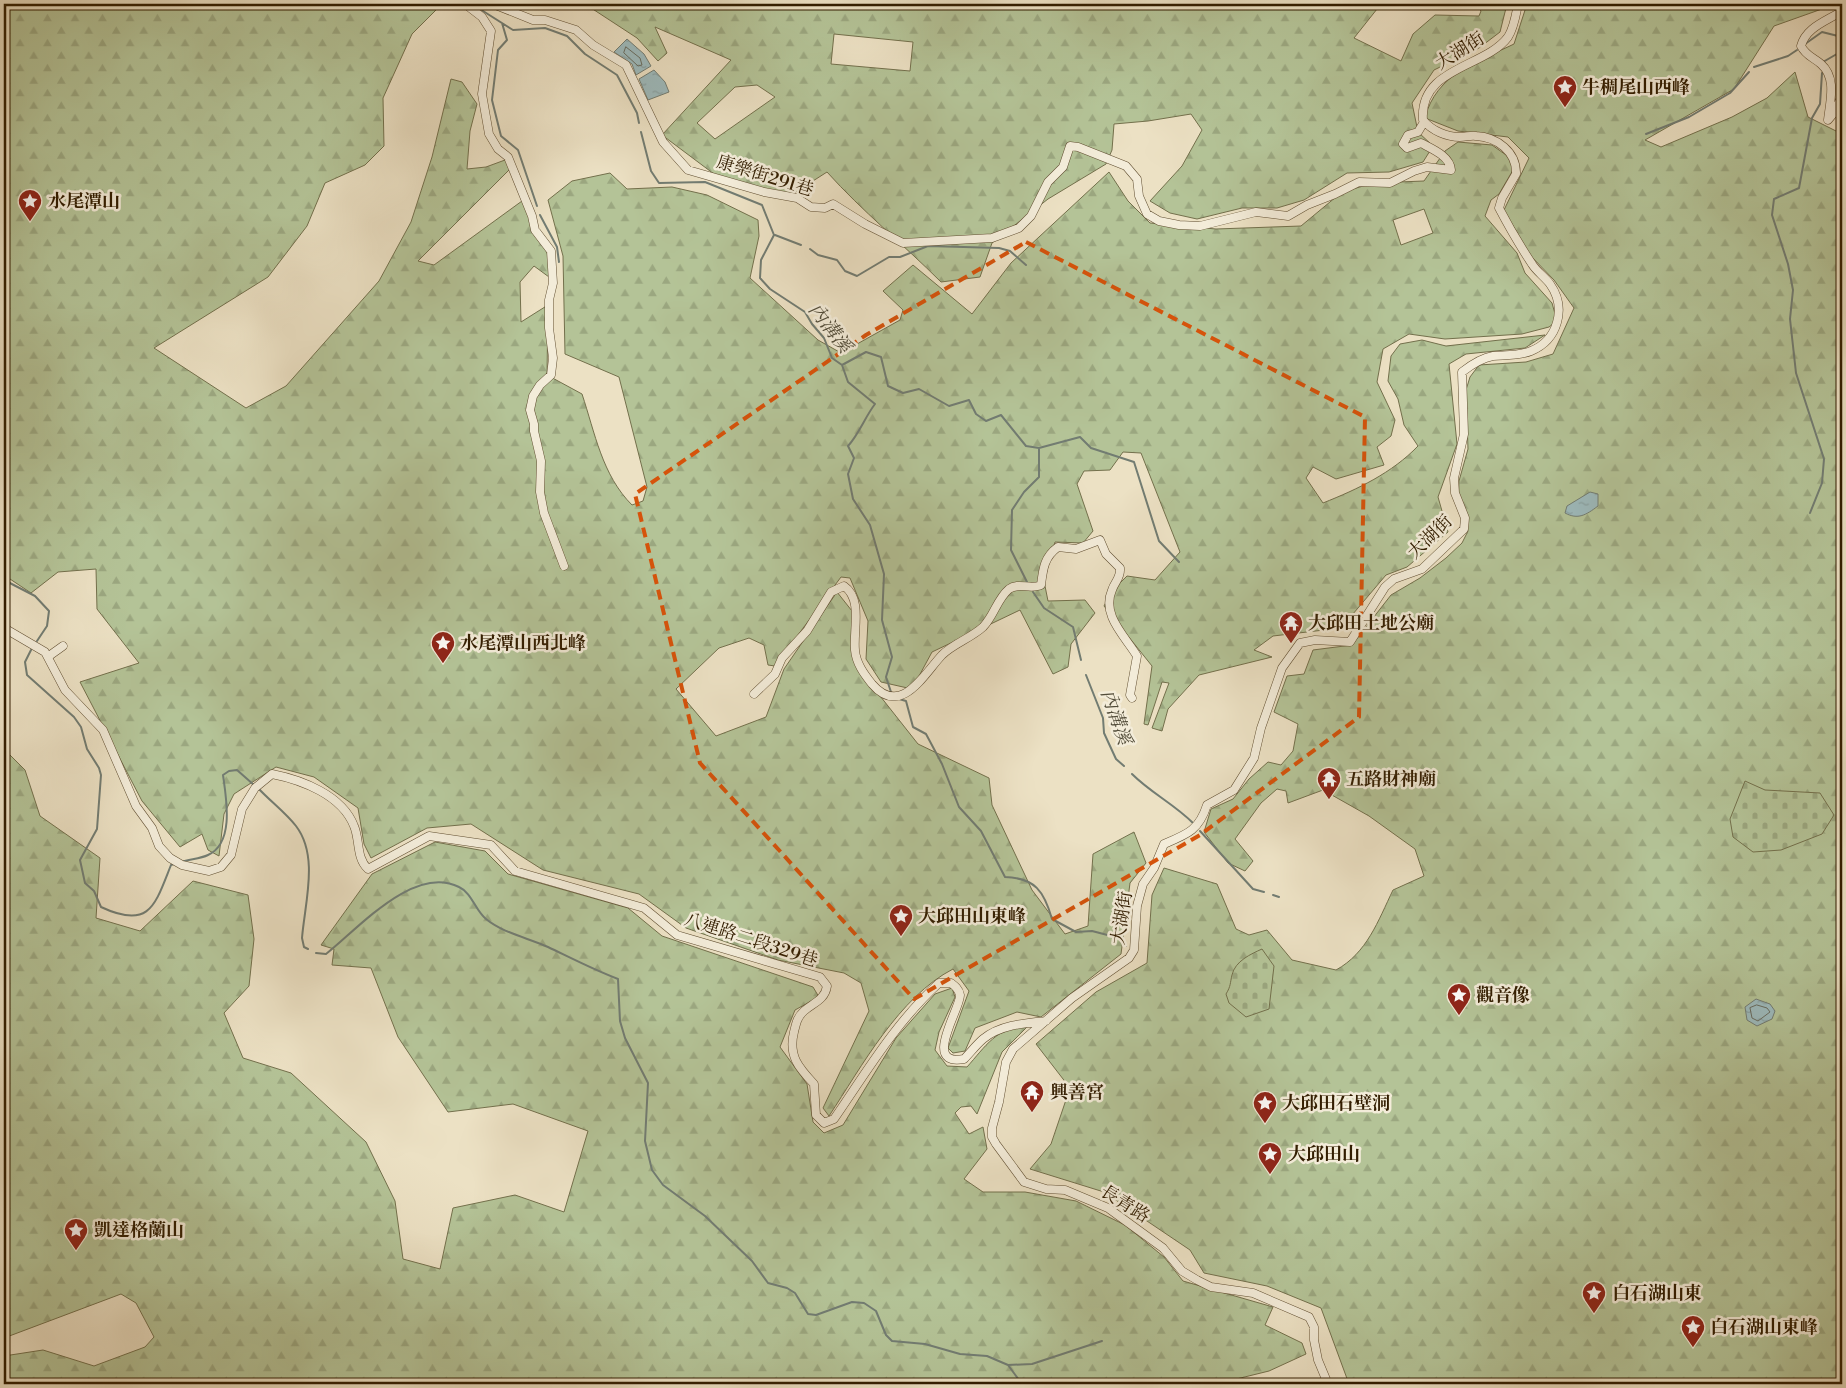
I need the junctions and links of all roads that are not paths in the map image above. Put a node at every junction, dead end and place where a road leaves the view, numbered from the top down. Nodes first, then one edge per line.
1 (470, 4) edge
2 (493, 4) edge
3 (1518, 4) edge
4 (1842, 11) edge
5 (1842, 96) edge
6 (1424, 122) junction
7 (564, 566) dead end
8 (4, 628) edge
9 (63, 646) dead end
10 (50, 656) junction
11 (754, 694) dead end
12 (1132, 698) dead end
13 (1046, 1021) junction
14 (1328, 1384) edge

1 - 7 street
2 - 6 street, 康樂街291巷
3 - 6 street, 大湖街
4 - 5 street
6 - 13 street, 大湖街
8 - 10 street
9 - 10 street
10 - 13 street, 八連路二段329巷
11 - 12 street
13 - 14 street, 長青路

